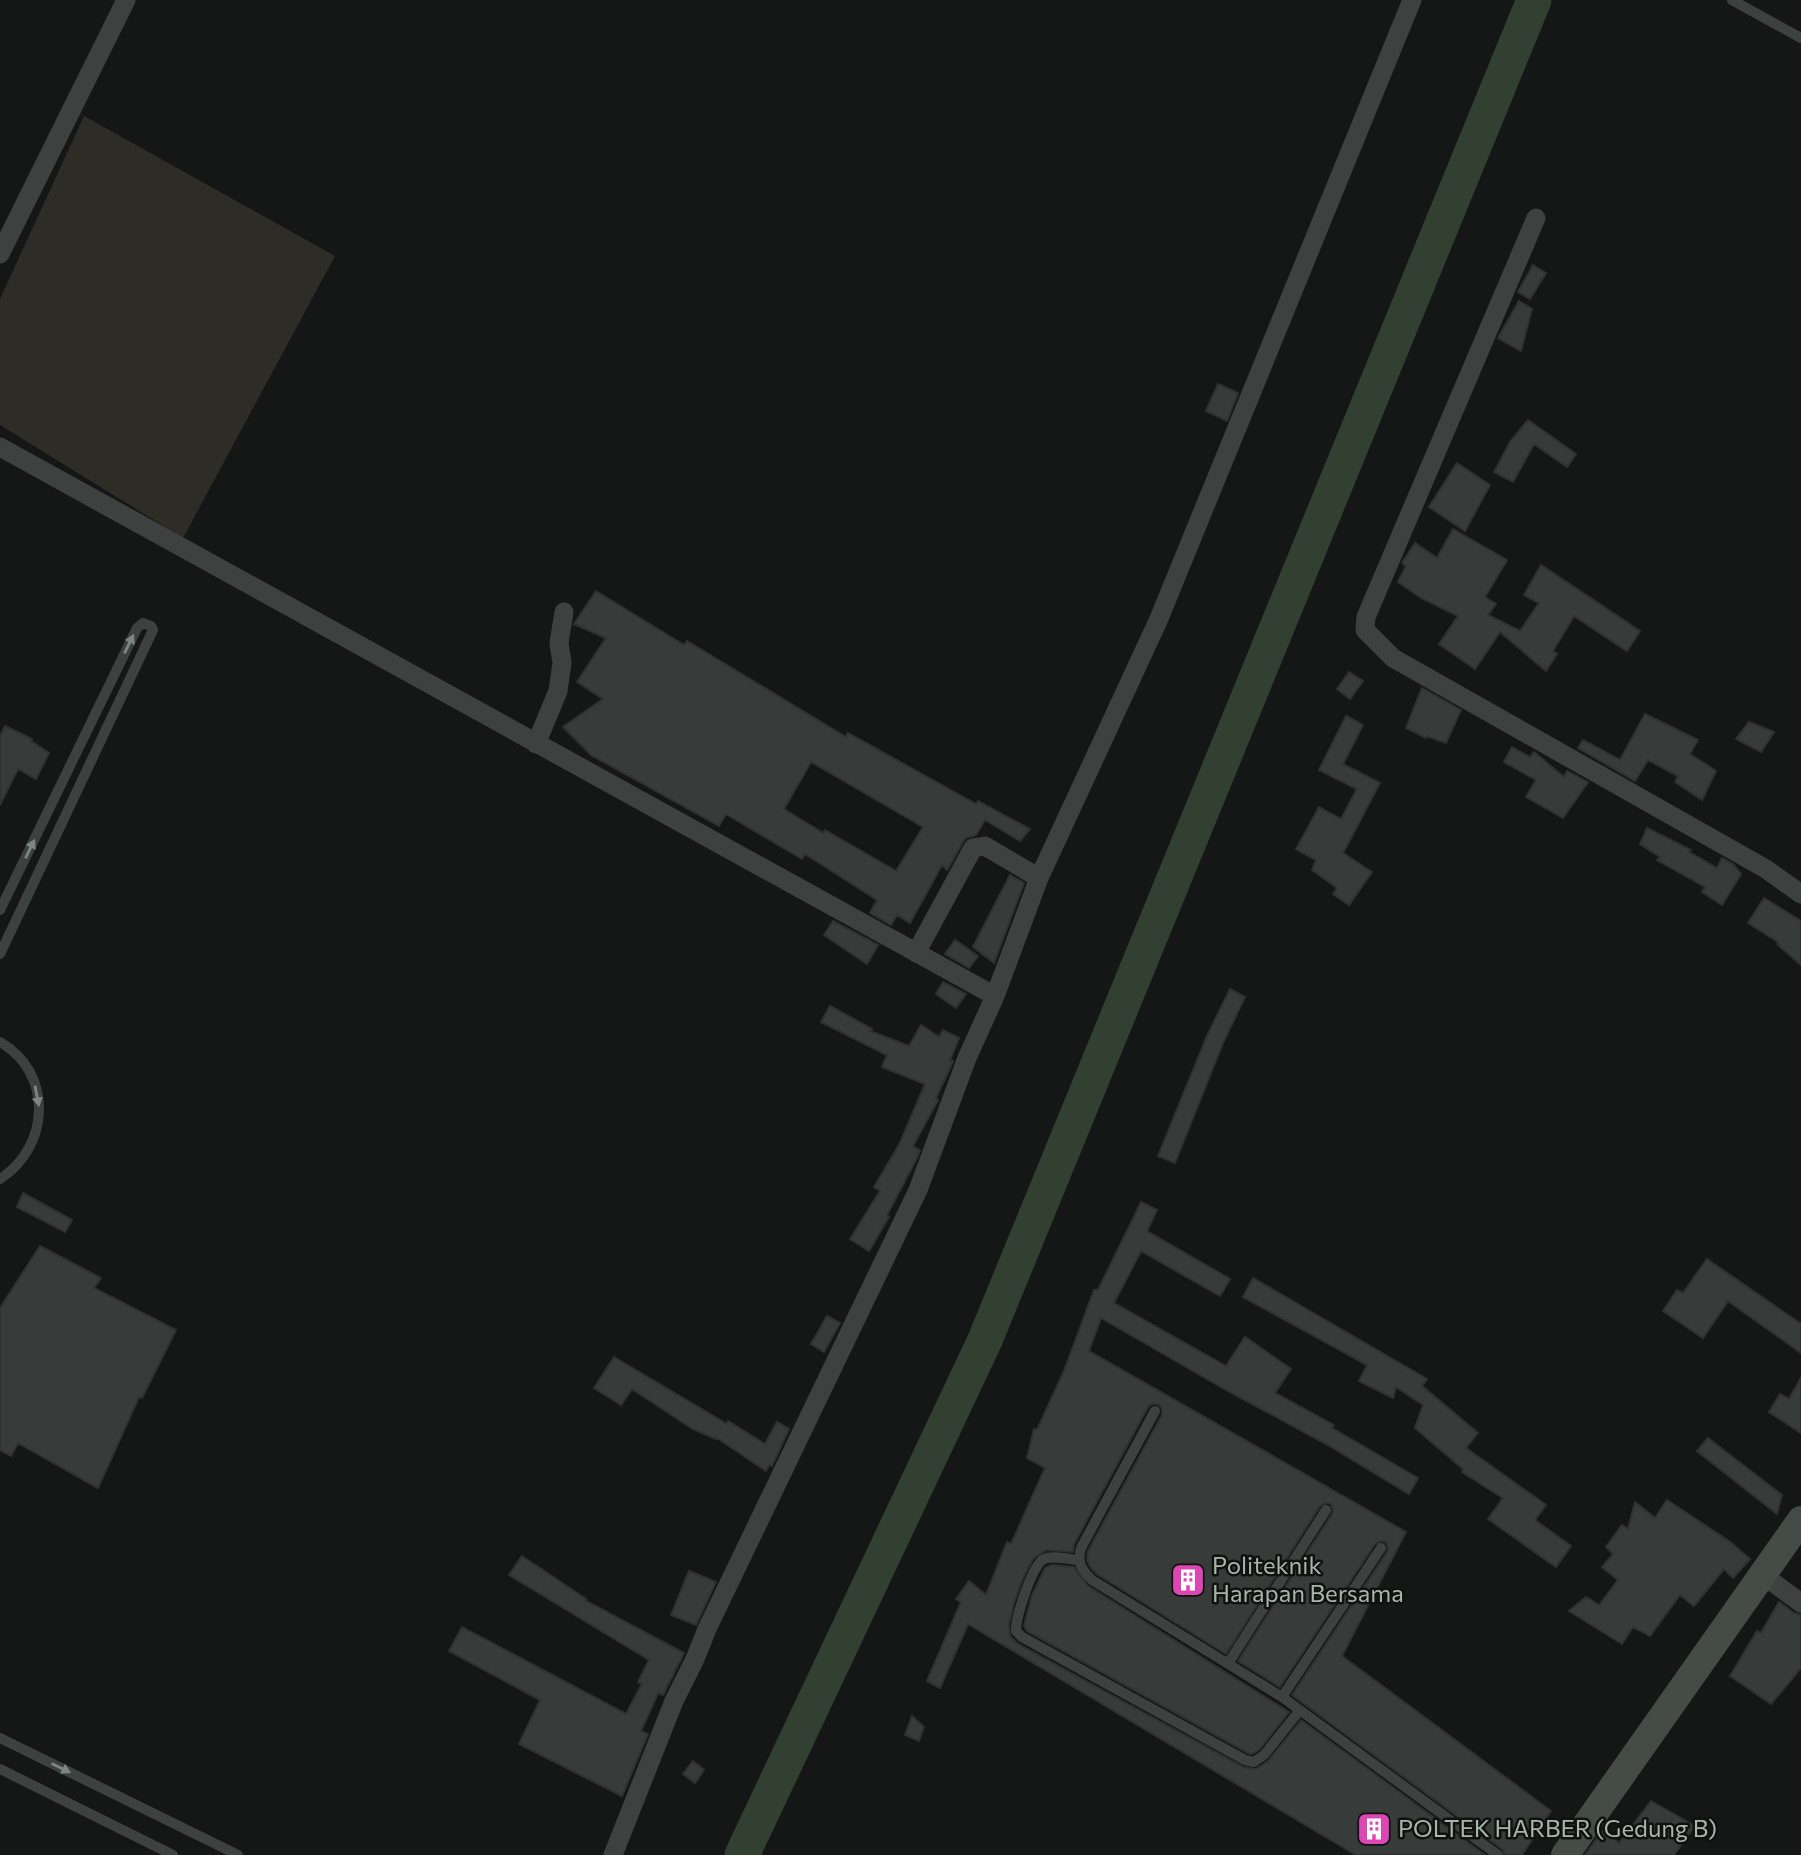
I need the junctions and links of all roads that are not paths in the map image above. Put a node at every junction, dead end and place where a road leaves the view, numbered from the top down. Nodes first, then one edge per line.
1 (126, 0) edge
2 (1412, 0) edge
3 (1731, 0) edge
4 (1801, 37) edge
5 (1536, 218) dead end
6 (0, 254) edge
7 (0, 447) edge
8 (564, 612) dead end
9 (536, 744) junction
10 (1039, 878) junction
11 (1801, 894) edge
12 (0, 910) edge
13 (916, 953) junction
14 (0, 954) edge
15 (995, 996) junction
16 (0, 1042) edge
17 (0, 1179) edge
18 (1155, 1411) dead end
19 (1326, 1510) dead end
20 (1801, 1520) edge
21 (1381, 1548) dead end
22 (1077, 1560) junction
23 (1763, 1575) junction
24 (1801, 1603) edge
25 (1228, 1662) junction
26 (1282, 1697) junction
27 (1300, 1710) junction
28 (0, 1738) edge
29 (0, 1769) edge
30 (173, 1855) edge
31 (238, 1855) edge
32 (613, 1855) edge
33 (1498, 1855) edge
34 (1565, 1855) edge

1 - 6 street
2 - 10 street
3 - 4 lane
5 - 11 street
7 - 9 street
8 - 9 street
9 - 13 street
10 - 13 street
10 - 15 street
12 -> 14 lane
13 - 15 street
15 - 32 street
16 -> 17 lane
18 - 22 lane
19 - 25 lane
20 - 23 main road
21 - 26 lane
22 - 25 lane
22 - 27 lane
23 - 24 street
23 - 34 main road
25 - 26 lane
26 - 27 lane
27 - 33 lane
28 -> 31 lane
29 - 30 lane

